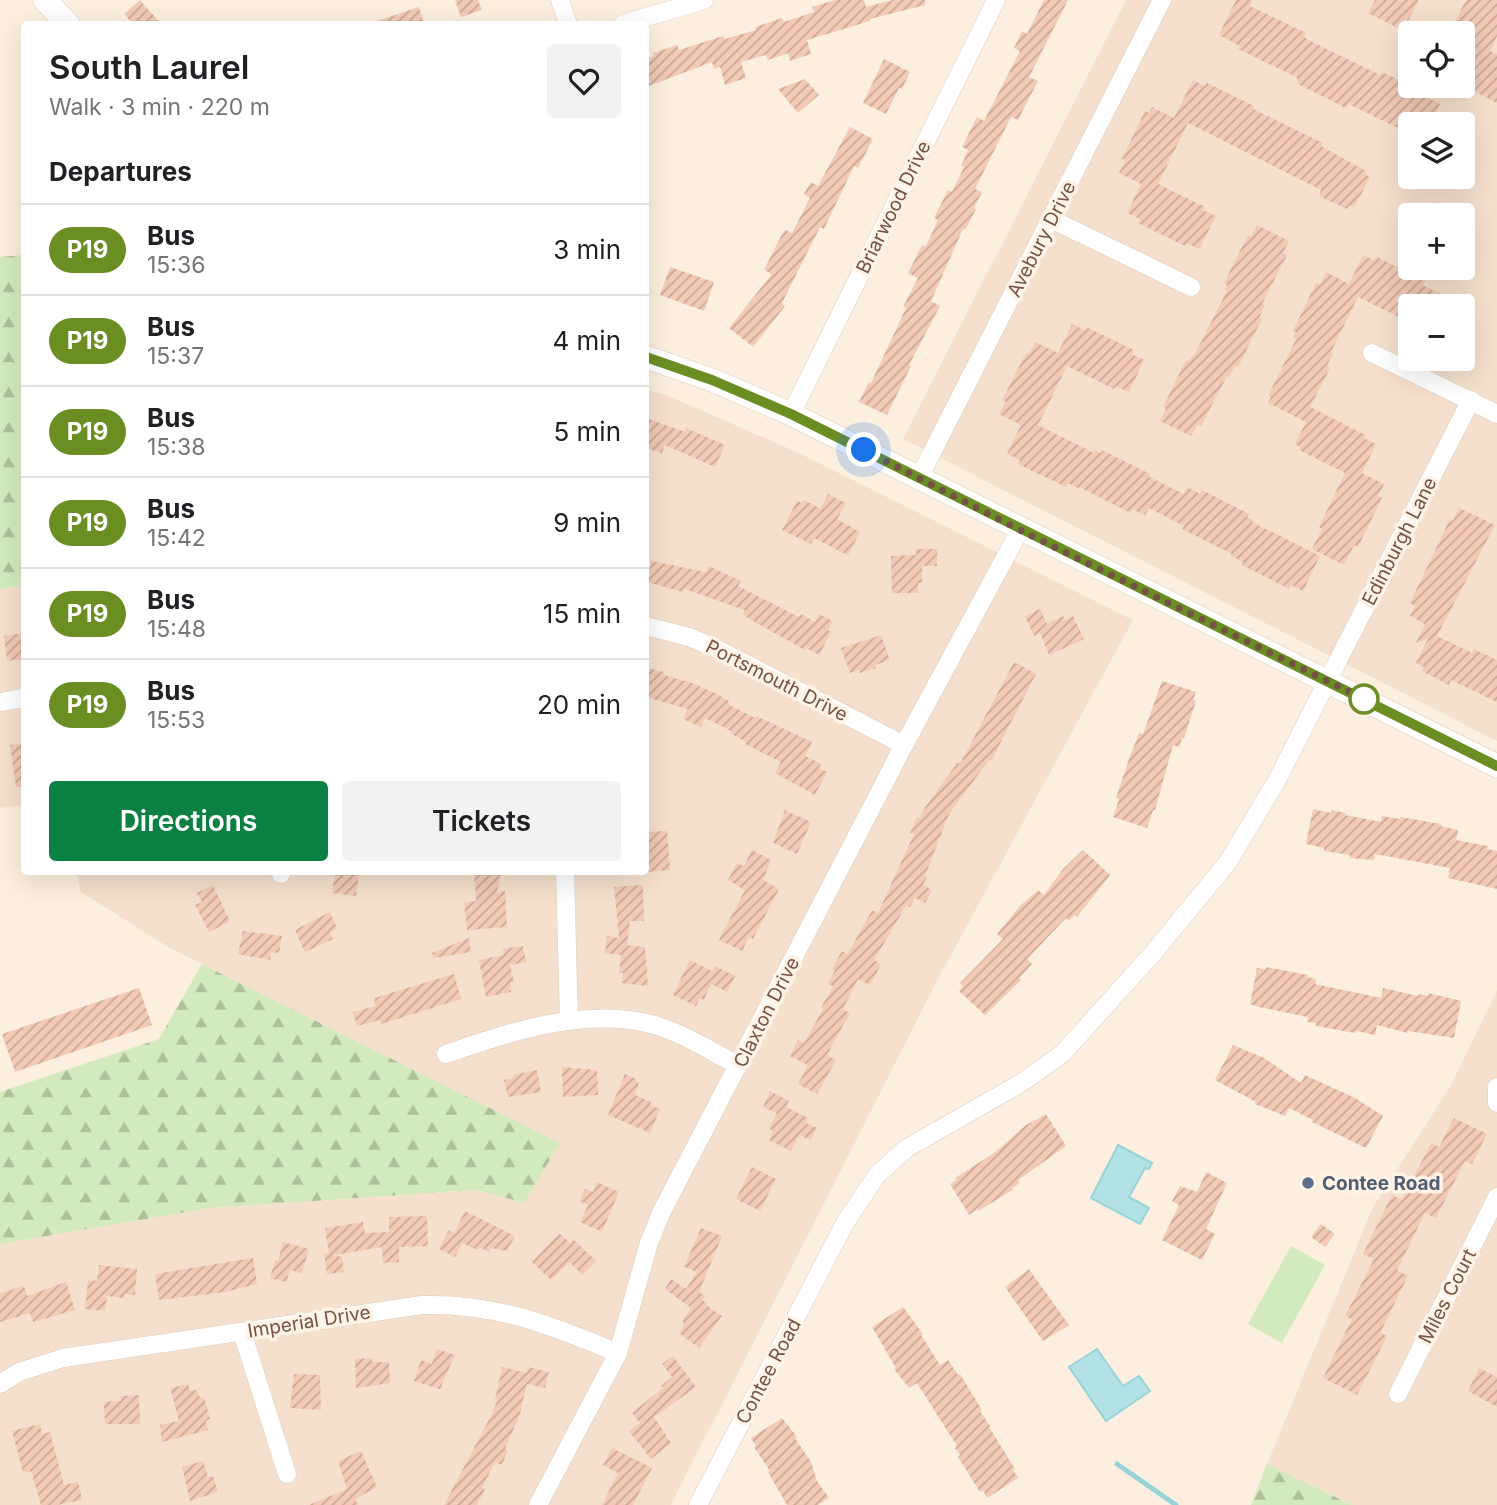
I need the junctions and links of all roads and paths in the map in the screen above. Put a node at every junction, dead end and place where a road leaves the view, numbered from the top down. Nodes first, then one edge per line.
1 (45, 0) edge
2 (559, 0) edge
3 (704, 0) edge
4 (996, 0) edge
5 (1162, 0) edge
6 (65, 21) edge
7 (567, 21) edge
8 (633, 21) edge
9 (1051, 219) junction
10 (1191, 287) dead end
11 (1372, 353) dead end
12 (649, 358) edge
13 (1471, 400) junction
14 (791, 414) junction
15 (1497, 414) edge
16 (919, 478) junction
17 (1020, 530) junction
18 (649, 627) edge
19 (1328, 681) junction
20 (21, 698) edge
21 (0, 702) edge
22 (904, 745) junction
23 (1497, 766) edge
24 (565, 875) edge
25 (569, 1021) junction
26 (446, 1054) dead end
27 (738, 1065) junction
28 (1497, 1087) edge
29 (1497, 1103) edge
30 (1497, 1197) edge
31 (242, 1332) junction
32 (618, 1353) junction
33 (0, 1384) edge
34 (1398, 1394) dead end
35 (287, 1474) dead end
36 (538, 1505) edge
37 (698, 1505) edge

1 - 6 street
2 - 7 street
3 - 8 street
4 - 14 street, Briarwood Drive
5 - 9 street, Avebury Drive
9 - 10 street
9 - 16 street, Avebury Drive
11 - 13 street
12 - 14 street
13 - 15 street
13 - 19 street, Edinburgh Lane
14 - 16 street
16 - 17 street
17 - 19 street
17 - 22 street, Claxton Drive
18 - 22 street, Portsmouth Drive
19 - 23 street
19 - 37 street, Contee Road
20 - 21 street
22 - 27 street, Claxton Drive
24 - 25 street
25 - 26 street
25 - 27 street
27 - 32 street, Claxton Drive
28 - 29 street
30 - 34 street, Miles Court
31 - 32 street, Imperial Drive
31 - 33 street, Imperial Drive
31 - 35 street
32 - 36 street, Claxton Drive

